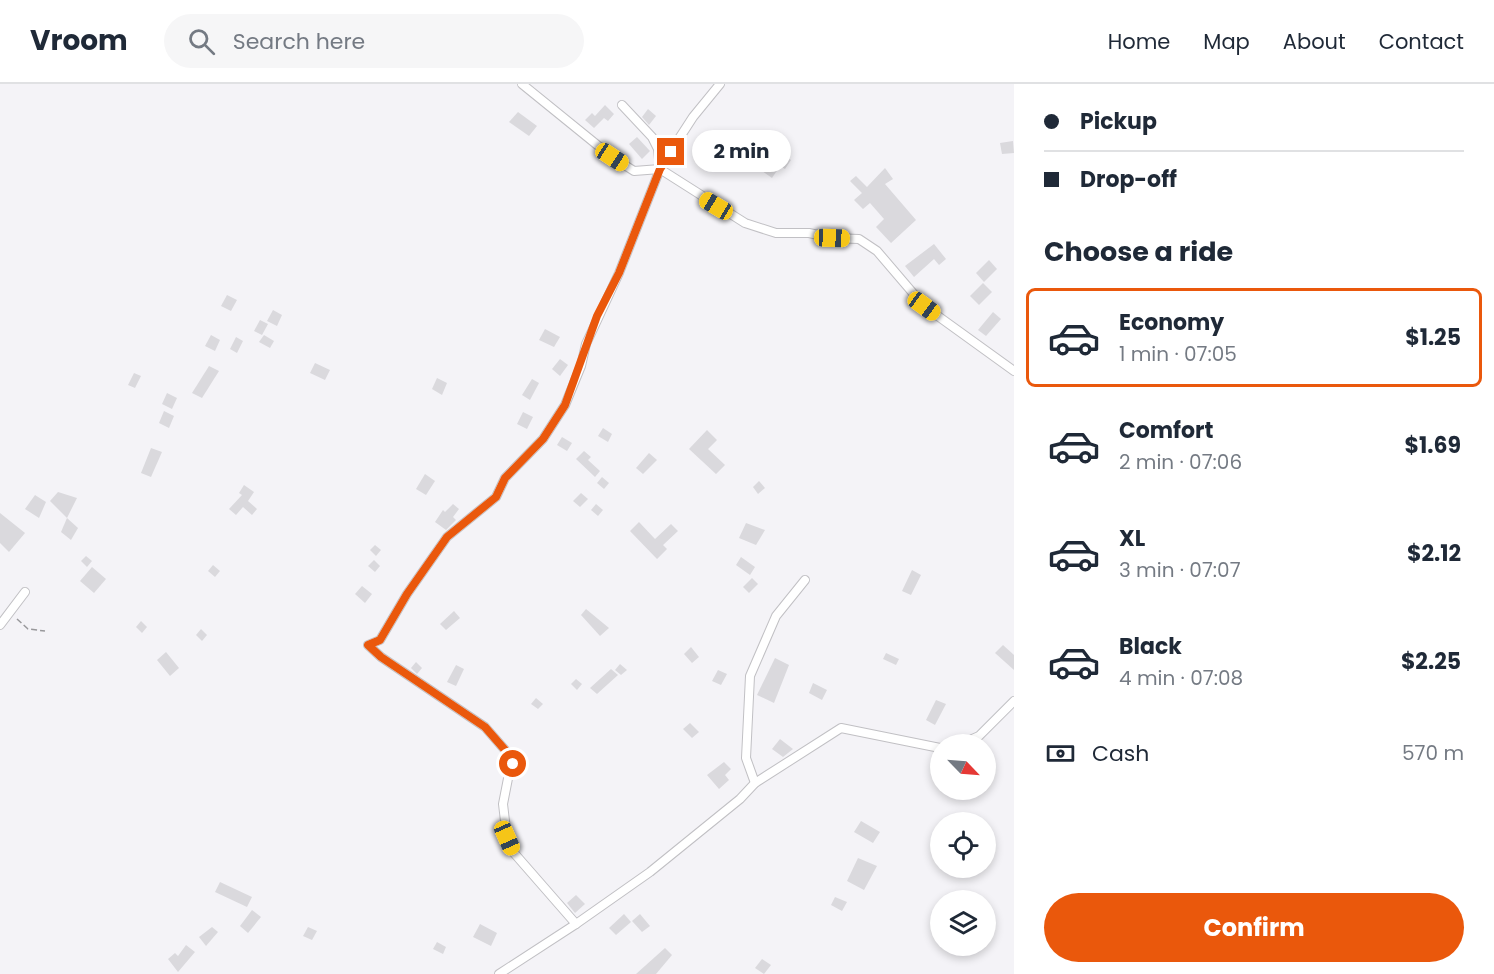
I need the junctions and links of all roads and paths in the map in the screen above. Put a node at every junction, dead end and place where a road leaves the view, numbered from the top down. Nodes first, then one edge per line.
1 (522, 84) edge
2 (720, 84) edge
3 (622, 105) dead end
4 (660, 169) junction
5 (1014, 370) edge
6 (805, 580) dead end
7 (25, 592) dead end
8 (11, 613) junction
9 (0, 625) edge
10 (45, 631) dead end
11 (1014, 701) edge
12 (981, 734) edge
13 (930, 746) edge
14 (755, 783) junction
15 (576, 924) junction
16 (499, 974) edge

1 - 4 street
2 - 4 street
3 - 4 street
4 - 5 street
4 - 15 street
6 - 14 street
7 - 8 street
8 - 9 street
8 - 10 path
11 - 12 street
13 - 14 street
14 - 15 street
15 - 16 street

